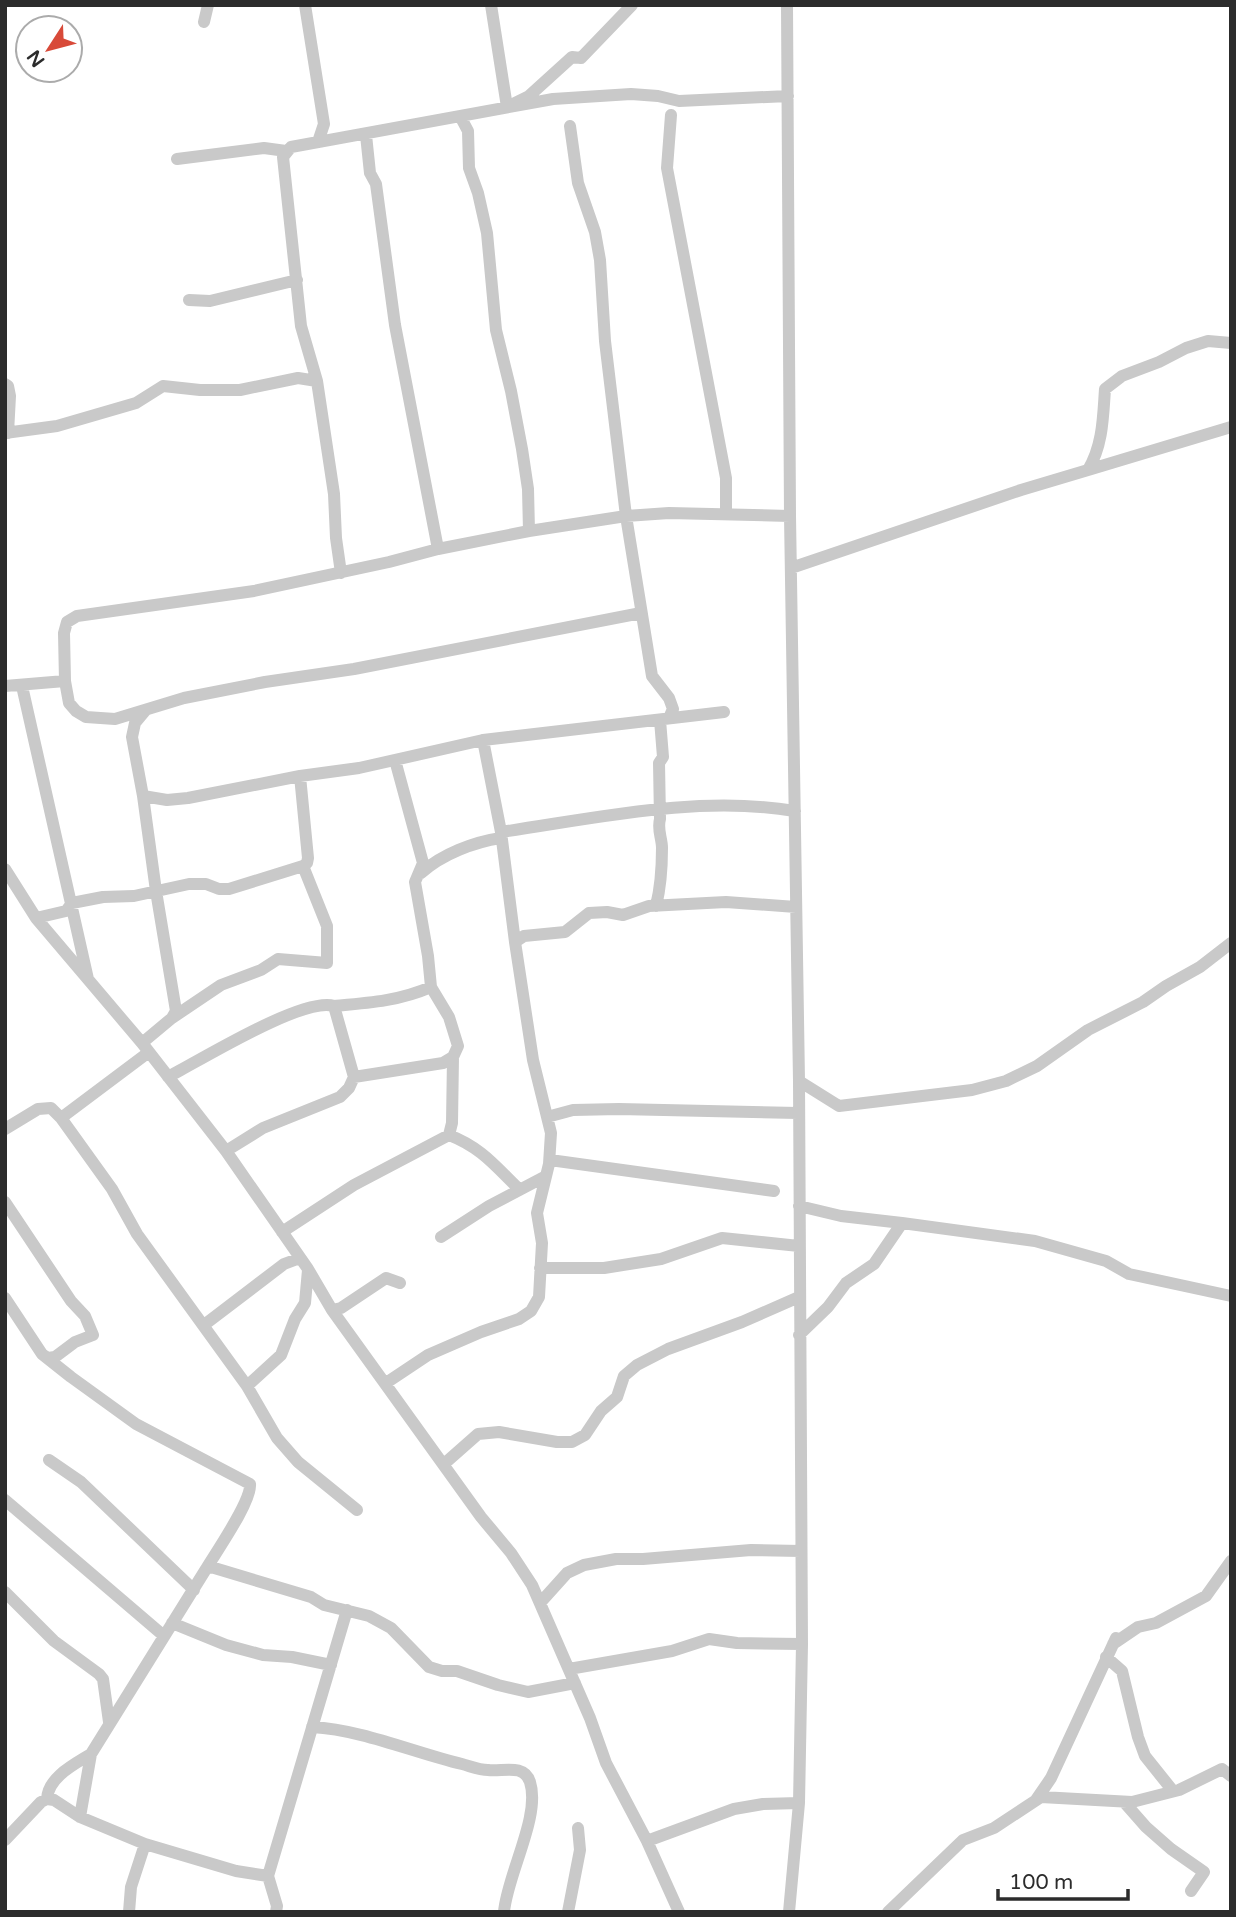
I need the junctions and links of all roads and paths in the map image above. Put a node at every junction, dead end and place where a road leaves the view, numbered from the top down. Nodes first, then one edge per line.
1 (208, 5) edge
2 (305, 5) edge
3 (491, 5) edge
4 (632, 5) edge
5 (787, 5) edge
6 (204, 22) dead end
7 (788, 96) junction
8 (507, 107) junction
9 (671, 114) dead end
10 (460, 116) junction
11 (570, 126) dead end
12 (366, 135) junction
13 (318, 142) junction
14 (286, 151) junction
15 (177, 159) dead end
16 (297, 280) junction
17 (189, 300) dead end
18 (1231, 343) edge
19 (317, 381) junction
20 (5, 384) edge
21 (1231, 427) edge
22 (7, 433) edge
23 (1088, 470) junction
24 (726, 514) junction
25 (626, 516) junction
26 (790, 516) junction
27 (529, 531) junction
28 (438, 549) junction
29 (791, 568) junction
30 (341, 573) junction
31 (642, 613) junction
32 (65, 681) junction
33 (5, 686) edge
34 (22, 686) junction
35 (145, 711) junction
36 (724, 712) dead end
37 (115, 719) junction
38 (665, 719) junction
39 (132, 737) junction
40 (483, 740) junction
41 (395, 760) junction
42 (300, 776) junction
43 (143, 796) junction
44 (659, 811) junction
45 (795, 811) junction
46 (501, 835) junction
47 (303, 866) junction
48 (5, 869) edge
49 (421, 873) junction
50 (10, 884) edge
51 (156, 891) junction
52 (72, 903) junction
53 (656, 906) junction
54 (796, 907) junction
55 (36, 918) junction
56 (515, 942) junction
57 (1231, 943) edge
58 (88, 982) junction
59 (431, 987) junction
60 (334, 1006) junction
61 (172, 1018) junction
62 (146, 1048) junction
63 (453, 1057) junction
64 (168, 1077) junction
65 (354, 1077) junction
66 (799, 1081) junction
67 (799, 1113) junction
68 (547, 1117) junction
69 (61, 1118) junction
70 (5, 1129) edge
71 (449, 1135) junction
72 (226, 1152) junction
73 (550, 1160) junction
74 (545, 1176) junction
75 (519, 1189) junction
76 (774, 1191) dead end
77 (5, 1202) edge
78 (799, 1206) junction
79 (902, 1223) junction
80 (282, 1233) junction
81 (441, 1237) dead end
82 (799, 1246) junction
83 (300, 1258) junction
84 (540, 1268) junction
85 (308, 1269) junction
86 (400, 1283) dead end
87 (1231, 1296) edge
88 (799, 1297) junction
89 (5, 1298) edge
90 (332, 1310) junction
91 (204, 1325) junction
92 (799, 1335) junction
93 (48, 1358) junction
94 (386, 1383) junction
95 (247, 1386) junction
96 (48, 1460) dead end
97 (444, 1464) junction
98 (5, 1500) edge
99 (357, 1510) dead end
100 (801, 1550) junction
101 (1231, 1561) edge
102 (206, 1569) junction
103 (194, 1590) junction
104 (5, 1592) edge
105 (540, 1603) junction
106 (347, 1610) junction
107 (172, 1623) junction
108 (164, 1636) junction
109 (802, 1644) junction
110 (1106, 1657) junction
111 (331, 1665) junction
112 (569, 1669) junction
113 (575, 1684) junction
114 (109, 1722) junction
115 (312, 1727) junction
116 (91, 1754) junction
117 (1230, 1771) edge
118 (1173, 1791) junction
119 (47, 1799) junction
120 (1036, 1800) junction
121 (799, 1802) junction
122 (1124, 1802) junction
123 (80, 1817) junction
124 (578, 1828) dead end
125 (5, 1840) edge
126 (647, 1841) junction
127 (145, 1844) junction
128 (268, 1876) junction
129 (1191, 1891) dead end
130 (277, 1909) edge
131 (129, 1912) edge
132 (291, 1912) edge
133 (504, 1912) edge
134 (568, 1912) edge
135 (679, 1912) edge
136 (789, 1912) edge
137 (888, 1912) edge

1 - 6 street
2 - 13 street
3 - 8 street
4 - 8 street
5 - 7 street
7 - 8 street
7 - 26 street
8 - 10 street
9 - 24 street
10 - 12 street
10 - 27 street
11 - 25 street
12 - 13 street
12 - 28 street
13 - 14 street
14 - 15 street
14 - 16 street
16 - 17 street
16 - 19 street
18 - 23 street
19 - 22 street
19 - 30 street
20 - 22 street
21 - 23 street
23 - 29 street
24 - 25 street
24 - 26 street
25 - 27 street
25 - 31 street
26 - 29 street
27 - 28 street
28 - 30 street
29 - 45 street
30 - 32 street
31 - 35 street
31 - 38 street
32 - 34 street
32 - 37 street
33 - 34 street
34 - 52 street
35 - 37 street
35 - 39 street
36 - 38 street
37 - 39 street
38 - 40 street
38 - 44 street
39 - 43 street
40 - 41 street
40 - 46 street
41 - 42 street
41 - 49 street
42 - 43 street
42 - 47 street
43 - 51 street
44 - 45 street
44 - 46 street
44 - 53 street
45 - 54 street
46 - 49 street
46 - 56 street
47 - 51 street
47 - 61 street
48 - 50 street
49 - 59 street
50 - 55 street
51 - 52 street
51 - 61 street
52 - 55 street
52 - 58 street
53 - 54 street
53 - 56 street
54 - 66 street
55 - 58 street
56 - 68 street
57 - 66 street
58 - 62 street
59 - 60 street
59 - 63 street
60 - 64 street
60 - 65 street
61 - 62 street
62 - 64 street
62 - 69 street
63 - 65 street
63 - 71 street
64 - 72 street
65 - 72 street
66 - 67 street
67 - 68 street
67 - 78 street
68 - 73 street
69 - 70 street
69 - 91 street
71 - 75 street
71 - 80 street
72 - 80 street
73 - 74 street
73 - 76 street
74 - 75 street
74 - 84 street
75 - 81 street
77 - 93 street
78 - 79 street
78 - 82 street
79 - 87 street
79 - 92 street
80 - 83 street
82 - 84 street
82 - 88 street
83 - 85 street
83 - 91 street
84 - 94 street
85 - 90 street
85 - 95 street
86 - 90 street
88 - 92 street
88 - 97 street
89 - 93 street
90 - 94 street
91 - 95 street
92 - 100 street
93 - 102 street
94 - 97 street
95 - 99 street
96 - 103 street
97 - 105 street
98 - 108 street
100 - 105 street
100 - 109 street
101 - 110 street
102 - 103 street
102 - 106 street
103 - 107 street
104 - 114 street
105 - 112 street
106 - 111 street
106 - 113 street
107 - 108 street
107 - 111 street
108 - 114 street
109 - 112 street
109 - 121 street
110 - 118 street
110 - 120 street
111 - 115 street
112 - 113 street
113 - 126 street
114 - 116 street
115 - 128 street
115 - 133 street
116 - 119 street
116 - 123 street
117 - 118 street
118 - 122 street
119 - 123 street
119 - 125 street
120 - 122 street
120 - 137 street
121 - 126 street
121 - 136 street
122 - 129 street
123 - 127 street
124 - 134 street
126 - 135 street
127 - 128 street
127 - 131 street
128 - 130 street
130 - 132 street

